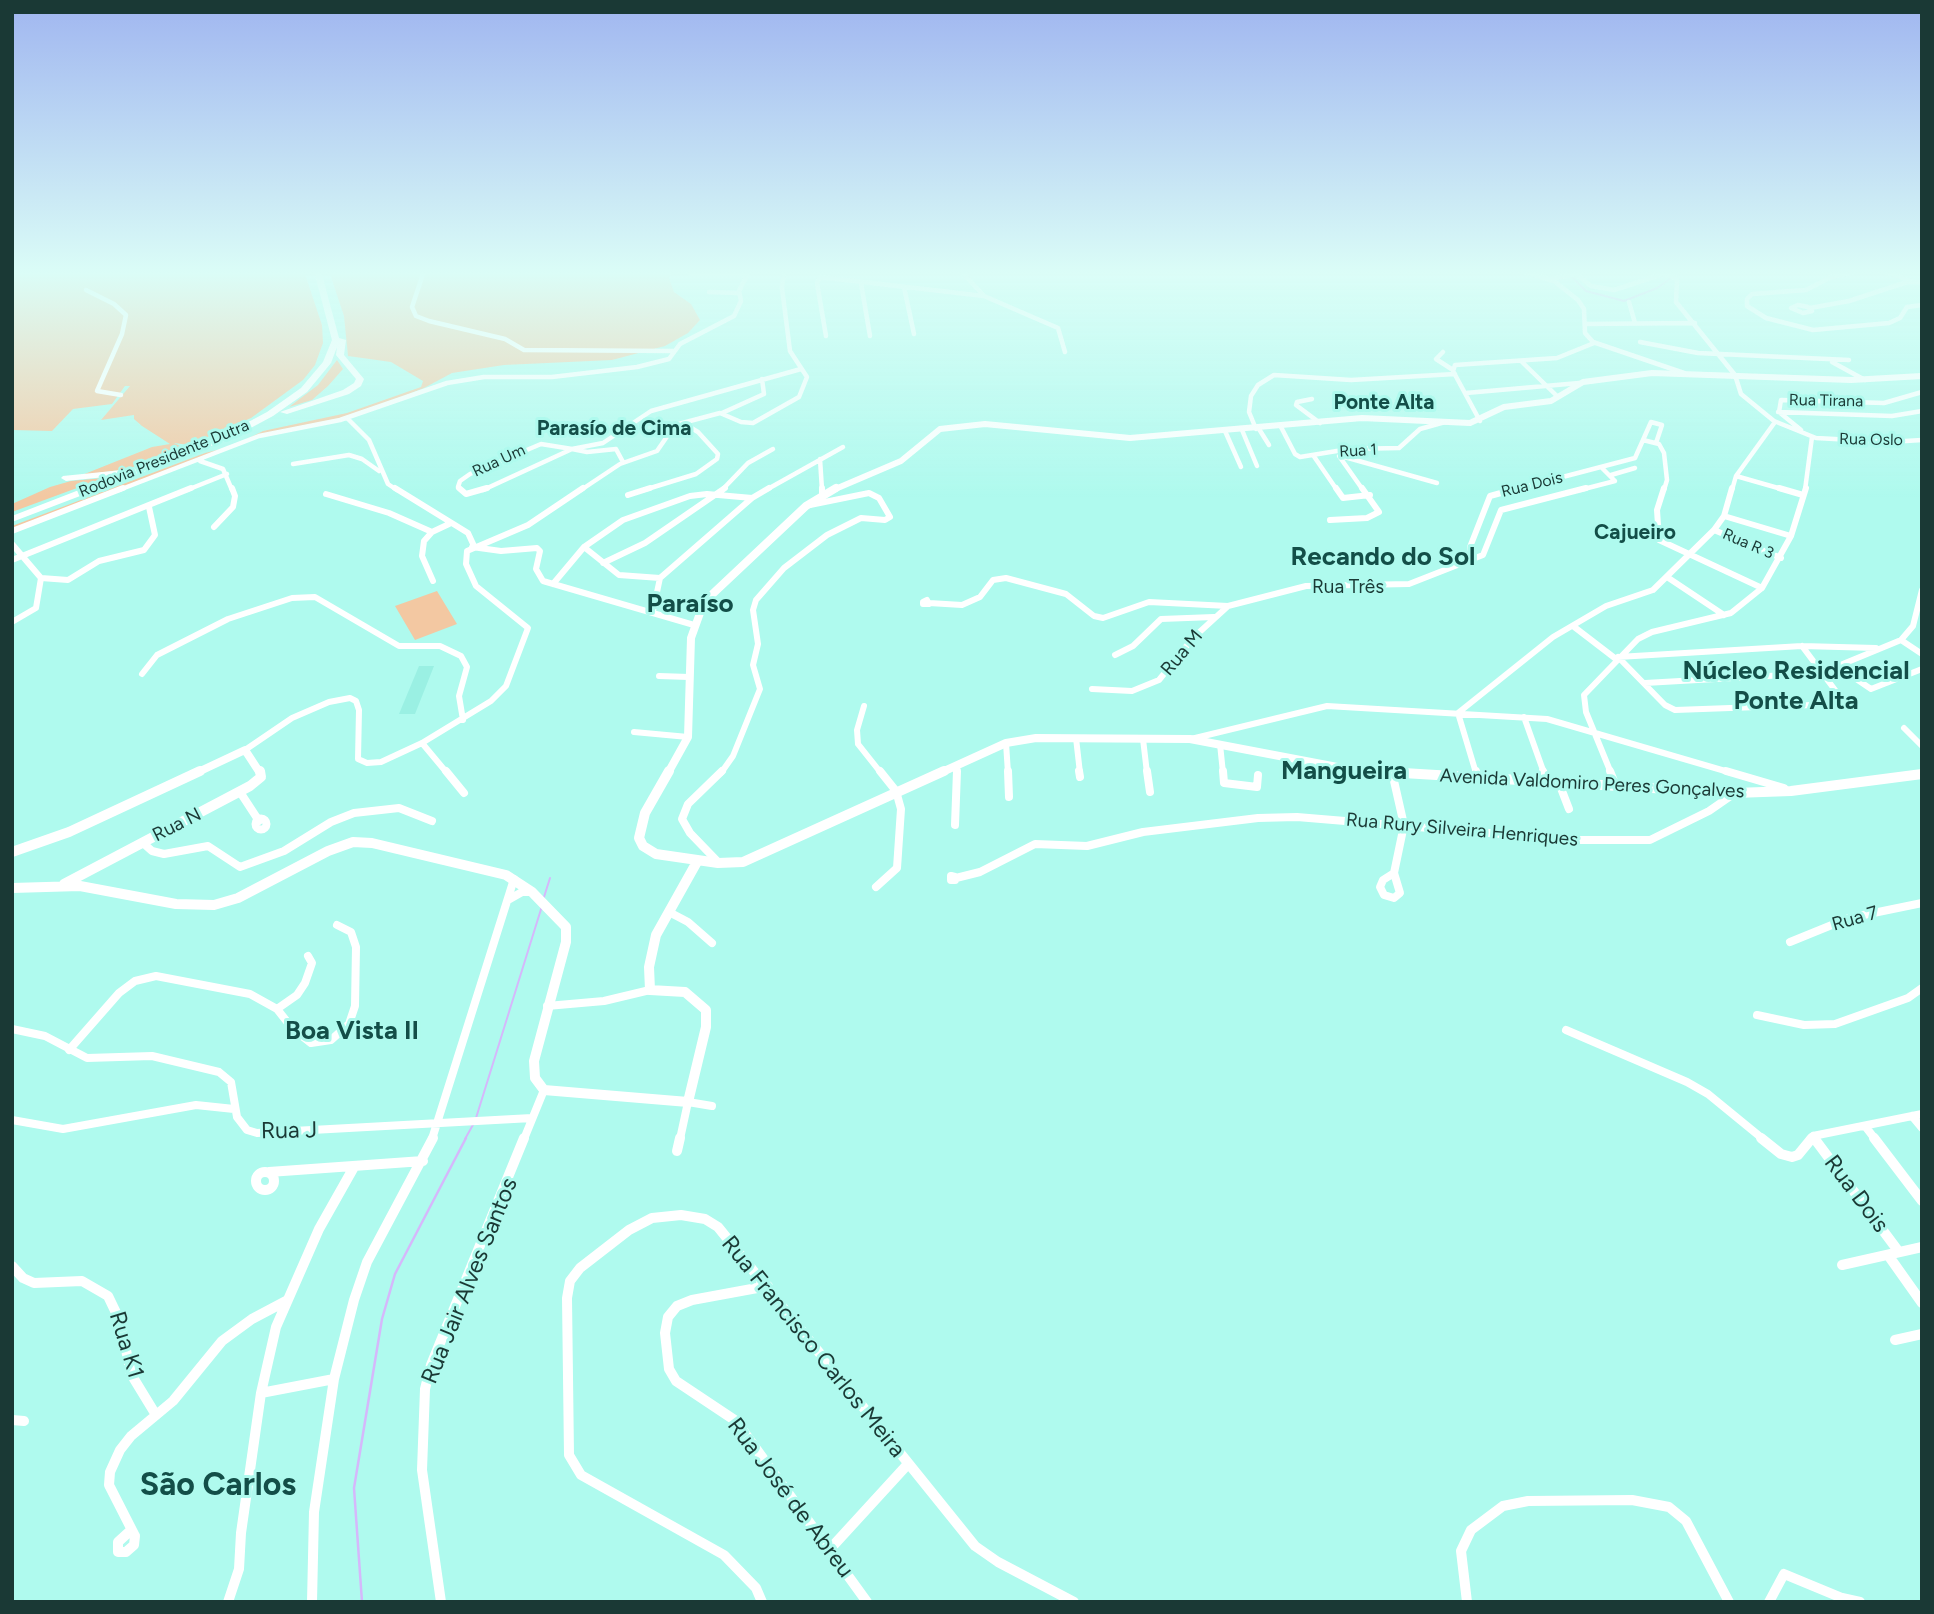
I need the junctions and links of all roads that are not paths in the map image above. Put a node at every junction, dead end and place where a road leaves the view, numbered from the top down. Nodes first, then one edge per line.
1 (117, 346) edge
2 (327, 346) edge
3 (334, 346) edge
4 (340, 346) edge
5 (519, 346) edge
6 (684, 346) edge
7 (789, 346) edge
8 (1063, 346) edge
9 (1586, 346) edge
10 (1604, 346) edge
11 (1668, 346) edge
12 (1713, 346) edge
13 (1065, 352) dead end
14 (1443, 352) dead end
15 (1719, 354) junction
16 (673, 355) junction
17 (1849, 360) dead end
18 (1521, 361) junction
19 (1830, 362) junction
20 (801, 369) junction
21 (1454, 372) junction
22 (1684, 373) junction
23 (1735, 375) junction
24 (1922, 376) edge
25 (762, 379) junction
26 (1865, 380) junction
27 (1579, 383) junction
28 (1546, 387) junction
29 (1466, 393) junction
30 (1922, 393) edge
31 (121, 395) dead end
32 (1558, 397) junction
33 (1312, 398) dead end
34 (1922, 411) edge
35 (1778, 412) junction
36 (722, 413) junction
37 (347, 418) junction
38 (1772, 420) junction
39 (1480, 421) junction
40 (1445, 422) junction
41 (683, 423) junction
42 (1320, 423) junction
43 (1281, 427) junction
44 (1258, 429) junction
45 (1242, 430) junction
46 (1225, 431) junction
47 (1811, 437) junction
48 (1643, 440) junction
49 (1922, 440) edge
50 (1656, 443) junction
51 (1269, 445) dead end
52 (843, 447) dead end
53 (572, 449) junction
54 (773, 449) dead end
55 (1330, 452) junction
56 (1313, 455) junction
57 (1339, 456) junction
58 (820, 459) junction
59 (197, 461) junction
60 (623, 462) junction
61 (293, 464) dead end
62 (1257, 466) dead end
63 (1241, 467) dead end
64 (1602, 468) junction
65 (1635, 468) dead end
66 (380, 471) junction
67 (125, 472) junction
68 (227, 474) junction
69 (1611, 475) junction
70 (1736, 476) junction
71 (66, 478) dead end
72 (1437, 483) dead end
73 (79, 494) junction
74 (326, 494) dead end
75 (628, 495) dead end
76 (715, 495) junction
77 (1370, 495) junction
78 (1803, 495) junction
79 (822, 496) junction
80 (752, 498) junction
81 (1487, 499) junction
82 (806, 506) junction
83 (149, 507) junction
84 (1502, 510) junction
85 (1724, 516) junction
86 (12, 517) edge
87 (1330, 520) dead end
88 (449, 524) junction
89 (214, 527) dead end
90 (1714, 530) junction
91 (12, 531) edge
92 (432, 532) junction
93 (1791, 536) junction
94 (12, 544) edge
95 (473, 546) junction
96 (584, 547) junction
97 (1690, 554) junction
98 (22, 556) junction
99 (1781, 558) junction
100 (1472, 560) junction
101 (12, 561) edge
102 (603, 563) junction
103 (1667, 577) junction
104 (41, 578) junction
105 (660, 578) junction
106 (433, 581) dead end
107 (553, 584) junction
108 (1762, 588) junction
109 (1922, 590) edge
110 (929, 603) dead end
111 (1228, 606) junction
112 (1920, 606) edge
113 (653, 611) junction
114 (1724, 615) junction
115 (1213, 617) junction
116 (12, 622) edge
117 (694, 625) junction
118 (1573, 626) junction
119 (1913, 626) junction
120 (1922, 629) edge
121 (1901, 640) junction
122 (1802, 646) junction
123 (1878, 648) junction
124 (1922, 654) edge
125 (1115, 655) dead end
126 (1617, 658) junction
127 (1837, 666) junction
128 (1922, 669) edge
129 (1821, 673) junction
130 (142, 674) dead end
131 (659, 676) dead end
132 (689, 677) junction
133 (1645, 683) junction
134 (1092, 689) dead end
135 (864, 706) dead end
136 (1458, 713) junction
137 (1524, 717) junction
138 (463, 720) junction
139 (1904, 728) dead end
140 (1593, 731) junction
141 (634, 732) dead end
142 (688, 737) junction
143 (1076, 738) junction
144 (1143, 739) junction
145 (1191, 739) junction
146 (422, 743) junction
147 (1006, 744) junction
148 (1220, 744) junction
149 (1922, 746) edge
150 (245, 750) junction
151 (957, 766) junction
152 (1392, 772) junction
153 (1922, 774) edge
154 (1258, 775) dead end
155 (1080, 777) dead end
156 (1478, 778) junction
157 (1547, 782) junction
158 (1559, 783) junction
159 (1764, 783) junction
160 (1616, 786) junction
161 (1791, 790) junction
162 (896, 791) junction
163 (240, 792) junction
164 (1150, 792) dead end
165 (1769, 792) junction
166 (464, 793) dead end
167 (1735, 793) junction
168 (1009, 797) dead end
169 (1569, 809) dead end
170 (258, 821) dead end
171 (432, 821) dead end
172 (955, 825) dead end
173 (1404, 825) junction
174 (143, 843) junction
175 (706, 849) junction
176 (12, 852) edge
177 (698, 860) junction
178 (718, 863) junction
179 (97, 866) junction
180 (1394, 873) dead end
181 (514, 878) junction
182 (956, 878) dead end
183 (61, 885) junction
184 (88, 887) junction
185 (876, 887) dead end
186 (12, 888) edge
187 (533, 893) junction
188 (1922, 903) edge
189 (506, 904) junction
190 (669, 912) junction
191 (337, 925) dead end
192 (1790, 942) dead end
193 (712, 943) dead end
194 (308, 956) dead end
195 (1922, 988) edge
196 (650, 990) junction
197 (547, 1006) junction
198 (277, 1009) junction
199 (1757, 1015) dead end
200 (12, 1029) edge
201 (1566, 1030) dead end
202 (69, 1050) junction
203 (544, 1090) junction
204 (688, 1102) junction
205 (712, 1106) dead end
206 (234, 1109) junction
207 (1917, 1115) edge
208 (532, 1118) junction
209 (12, 1120) edge
210 (438, 1124) junction
211 (1865, 1126) junction
212 (1922, 1128) edge
213 (1813, 1136) junction
214 (677, 1151) dead end
215 (423, 1161) junction
216 (354, 1167) junction
217 (269, 1172) dead end
218 (1922, 1201) edge
219 (1922, 1247) edge
220 (1899, 1252) junction
221 (1888, 1255) junction
222 (1842, 1265) dead end
223 (12, 1266) edge
224 (768, 1286) junction
225 (287, 1301) junction
226 (1922, 1303) edge
227 (1922, 1334) edge
228 (1895, 1340) dead end
229 (334, 1379) junction
230 (261, 1393) junction
231 (156, 1415) junction
232 (907, 1465) junction
233 (135, 1535) dead end
234 (831, 1548) junction
235 (228, 1602) edge
236 (312, 1602) edge
237 (441, 1602) edge
238 (762, 1602) edge
239 (867, 1602) edge
240 (1074, 1602) edge
241 (1467, 1602) edge
242 (1729, 1602) edge
243 (1769, 1602) edge
244 (1860, 1602) edge

1 - 31 street
2 - 67 highway, Rodovia Presidente Dutra
3 - 73 highway, Rodovia Presidente Dutra
4 - 73 highway
5 - 16 street
6 - 16 street
7 - 20 street
8 - 13 street
9 - 18 street
10 - 22 street
11 - 15 street
12 - 15 street, Rua Oslo
14 - 21 street
15 - 19 street
15 - 23 street, Rua Oslo
16 - 37 street
17 - 19 street
18 - 21 street
18 - 28 street
19 - 26 street
20 - 25 street
20 - 36 street
21 - 29 street
21 - 44 street
22 - 23 street, Avenida Valdomiro Peres Gonçalves
22 - 27 street, Avenida Valdomiro Peres Gonçalves
23 - 26 street, Avenida Valdomiro Peres Gonçalves
23 - 38 street, Rua Oslo
24 - 26 street, Avenida Valdomiro Peres Gonçalves
25 - 36 street
25 - 53 street
27 - 28 street
27 - 32 street, Avenida Valdomiro Peres Gonçalves
28 - 29 street
28 - 32 street
29 - 39 street
30 - 35 street, Rua Tirana
32 - 39 street, Avenida Valdomiro Peres Gonçalves
33 - 42 street
34 - 35 street
35 - 47 street, Rua Tirana
36 - 41 street
37 - 59 street
37 - 66 street
38 - 47 street, Rua Oslo
38 - 70 street
39 - 40 street, Avenida Valdomiro Peres Gonçalves
40 - 42 street, Avenida Valdomiro Peres Gonçalves
40 - 55 street, Rua 1
41 - 60 street
41 - 75 street
42 - 43 street, Avenida Valdomiro Peres Gonçalves
43 - 44 street, Avenida Valdomiro Peres Gonçalves
43 - 56 street, Rua 1
44 - 45 street, Avenida Valdomiro Peres Gonçalves
44 - 51 street
45 - 46 street, Avenida Valdomiro Peres Gonçalves
45 - 62 street
46 - 63 street
46 - 79 street, Avenida Valdomiro Peres Gonçalves
47 - 49 street, Rua Oslo
47 - 78 street
48 - 50 street
48 - 50 street
48 - 64 street, Rua Dois
50 - 97 street
52 - 58 street
53 - 53 street, Rua Um
53 - 60 street, Rua Um
54 - 76 street
55 - 56 street, Rua 1
55 - 57 street
56 - 77 street
57 - 72 street
57 - 77 street
58 - 79 street
58 - 80 street
59 - 68 street
59 - 91 street
60 - 95 street
61 - 66 street
64 - 69 street
64 - 81 street, Rua Dois
65 - 69 street
66 - 88 street
67 - 71 highway
67 - 86 highway, Rodovia Presidente Dutra
68 - 83 street
68 - 89 street
69 - 84 street
70 - 78 street
70 - 85 street
73 - 86 highway, Rodovia Presidente Dutra
74 - 92 street
76 - 80 street
76 - 96 street
76 - 102 street
77 - 87 street
78 - 93 street
79 - 82 street, Avenida Valdomiro Peres Gonçalves
80 - 105 street
81 - 84 street
81 - 100 street, Rua Dois
82 - 117 street, Avenida Valdomiro Peres Gonçalves
82 - 175 street
83 - 98 street
83 - 104 street
84 - 100 street
85 - 90 street
85 - 93 street
88 - 92 street
88 - 95 street
90 - 97 street
90 - 99 street, Rua R 3
92 - 106 street
93 - 99 street
94 - 98 street
95 - 107 street
95 - 138 street
96 - 102 street
96 - 107 street
97 - 103 street
97 - 108 street
98 - 101 street
98 - 104 street
99 - 108 street
100 - 111 street, Rua Três
102 - 105 street
103 - 114 street
103 - 118 street
104 - 116 street
105 - 113 street
107 - 113 street
108 - 114 street
109 - 112 street
110 - 111 street, Rua Três
111 - 115 street, Rua M
112 - 119 street
113 - 117 street
114 - 126 street
115 - 125 street
115 - 134 street, Rua M
117 - 132 street, Avenida Valdomiro Peres Gonçalves
118 - 126 street
118 - 136 street
119 - 120 street
119 - 121 street
121 - 123 street
121 - 124 street
122 - 123 street
122 - 126 street
122 - 129 street
123 - 127 street
126 - 133 street
126 - 140 street
127 - 128 street
127 - 129 street
129 - 133 street
129 - 133 street
130 - 138 street
131 - 132 street
132 - 142 street, Avenida Valdomiro Peres Gonçalves
135 - 162 street
136 - 137 street
136 - 145 street
136 - 156 street
137 - 140 street
137 - 157 street
138 - 146 street
139 - 149 street
140 - 159 street
140 - 160 street
141 - 142 street
142 - 177 street, Avenida Valdomiro Peres Gonçalves
143 - 144 street, Avenida Valdomiro Peres Gonçalves
143 - 147 street, Avenida Valdomiro Peres Gonçalves
143 - 155 street
144 - 145 street, Avenida Valdomiro Peres Gonçalves
144 - 164 street
145 - 148 street, Avenida Valdomiro Peres Gonçalves
146 - 150 street
146 - 166 street
147 - 151 street, Avenida Valdomiro Peres Gonçalves
147 - 168 street
148 - 152 street, Avenida Valdomiro Peres Gonçalves
148 - 154 street
150 - 163 street, Rua N
150 - 176 street
151 - 162 street, Avenida Valdomiro Peres Gonçalves
151 - 172 street
152 - 156 street, Avenida Valdomiro Peres Gonçalves
152 - 173 street
153 - 161 street, Avenida Valdomiro Peres Gonçalves
156 - 157 street, Avenida Valdomiro Peres Gonçalves
157 - 158 street, Avenida Valdomiro Peres Gonçalves
158 - 160 street, Avenida Valdomiro Peres Gonçalves
158 - 169 street
159 - 161 street
159 - 165 street
160 - 167 street, Avenida Valdomiro Peres Gonçalves
161 - 165 street, Avenida Valdomiro Peres Gonçalves
162 - 178 street, Avenida Valdomiro Peres Gonçalves
162 - 185 street
163 - 170 street
163 - 174 street, Rua N
165 - 167 street, Avenida Valdomiro Peres Gonçalves
167 - 173 street, Rua Rury Silveira Henriques
171 - 174 street
173 - 180 street
173 - 182 street, Rua Rury Silveira Henriques
174 - 179 street, Rua N
175 - 177 street
175 - 178 street
177 - 178 street, Avenida Valdomiro Peres Gonçalves
177 - 190 street
179 - 183 street, Rua N
179 - 184 street
181 - 184 street
181 - 187 street
181 - 189 street
183 - 184 street
183 - 186 street
187 - 189 street
187 - 197 street
188 - 192 street, Rua 7
189 - 210 street
190 - 193 street
190 - 196 street
191 - 198 street
194 - 198 street
195 - 199 street
196 - 197 street
196 - 204 street
197 - 203 street
198 - 202 street
200 - 202 street, Rua J
201 - 213 street
202 - 206 street, Rua J
203 - 204 street
203 - 208 street, Rua Jair Alves Santos
204 - 205 street
204 - 214 street
206 - 209 street
206 - 210 street, Rua J
207 - 211 street
207 - 212 street
208 - 210 street, Rua J
208 - 237 street, Rua Jair Alves Santos
210 - 215 street
211 - 213 street
211 - 218 street
213 - 220 street, Rua Dois
215 - 216 street
215 - 229 street
216 - 217 street
216 - 225 street
219 - 220 street
220 - 221 street
221 - 222 street
221 - 226 street, Rua Dois
223 - 231 street, Rua K1
224 - 232 street, Rua Francisco Carlos Meira
224 - 234 street, Rua José de Abreu
224 - 238 street, Rua Francisco Carlos Meira
225 - 230 street
225 - 231 street
227 - 228 street
229 - 230 street
229 - 236 street
230 - 235 street
231 - 233 street
232 - 234 street
232 - 240 street, Rua Francisco Carlos Meira
234 - 239 street, Rua José de Abreu
241 - 242 street
243 - 244 street

